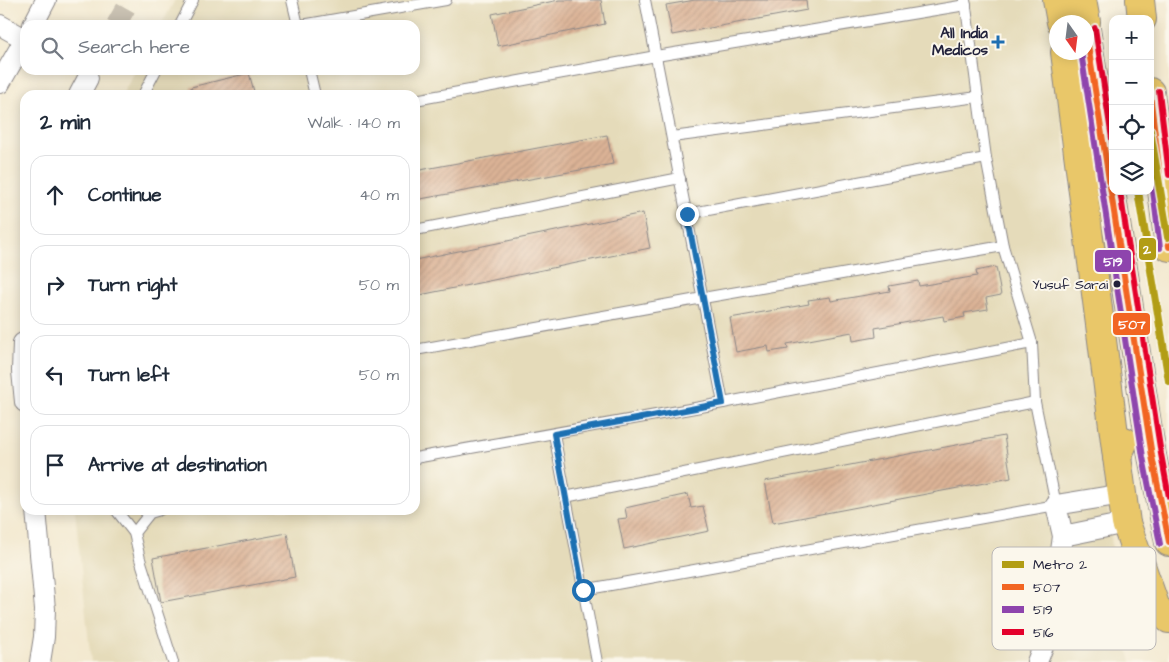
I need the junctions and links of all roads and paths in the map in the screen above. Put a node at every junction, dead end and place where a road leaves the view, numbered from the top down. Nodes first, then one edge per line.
1 (46, 0) edge
2 (193, 0) edge
3 (292, 0) edge
4 (446, 0) edge
5 (645, 0) edge
6 (1057, 0) edge
7 (1082, 0) edge
8 (1140, 0) edge
9 (965, 3) edge
10 (1060, 15) edge
11 (1085, 15) edge
12 (1142, 15) edge
13 (36, 20) edge
14 (183, 20) edge
15 (298, 20) edge
16 (329, 20) edge
17 (0, 25) edge
18 (20, 36) edge
19 (20, 48) edge
20 (656, 56) junction
21 (1066, 60) edge
22 (1091, 60) edge
23 (153, 75) edge
24 (310, 75) edge
25 (0, 84) edge
26 (146, 90) edge
27 (314, 90) edge
28 (978, 97) junction
29 (420, 99) edge
30 (1152, 105) edge
31 (672, 137) junction
32 (986, 158) junction
33 (680, 178) junction
34 (687, 214) junction
35 (420, 229) edge
36 (1003, 246) junction
37 (1169, 247) edge
38 (703, 298) junction
39 (1032, 343) junction
40 (420, 349) edge
41 (1143, 398) junction
42 (1035, 402) junction
43 (723, 403) junction
44 (554, 434) junction
45 (420, 457) edge
46 (1117, 457) junction
47 (1123, 494) junction
48 (565, 497) junction
49 (1056, 505) junction
50 (36, 515) edge
51 (120, 515) edge
52 (149, 515) edge
53 (1126, 522) junction
54 (134, 533) junction
55 (1063, 536) junction
56 (1169, 542) edge
57 (1062, 547) edge
58 (1135, 547) edge
59 (583, 590) junction
60 (1156, 608) edge
61 (1169, 619) edge
62 (1042, 650) edge
63 (40, 662) edge
64 (173, 662) edge
65 (596, 662) edge
66 (1037, 662) edge

1 - 13 street
2 - 14 lane
3 - 15 lane
4 - 16 lane
5 - 20 lane
6 - 10 highway
7 - 11 highway
8 - 12 highway
9 - 20 lane
9 - 28 lane
17 - 18 street
19 - 25 street
20 - 29 lane
20 - 31 lane
21 - 46 highway
22 - 41 highway
23 - 26 lane
24 - 27 lane
28 - 31 lane
28 - 32 lane
30 - 37 highway
31 - 33 lane
32 - 34 lane
32 - 36 lane
33 - 34 lane
33 - 35 lane
34 - 38 lane
36 - 38 lane
36 - 39 lane
38 - 40 lane
38 - 43 lane
39 - 42 lane
39 - 43 lane
41 - 46 highway
41 - 56 highway
42 - 48 lane
42 - 49 lane
43 - 44 lane
44 - 45 lane
44 - 48 lane
46 - 47 highway
47 - 49 street
47 - 53 highway
48 - 59 lane
49 - 55 street
49 - 59 lane
50 - 63 street
51 - 54 lane
52 - 54 lane
53 - 55 street
53 - 58 highway
54 - 64 lane
55 - 57 street
59 - 65 lane
60 - 61 highway
62 - 66 street

